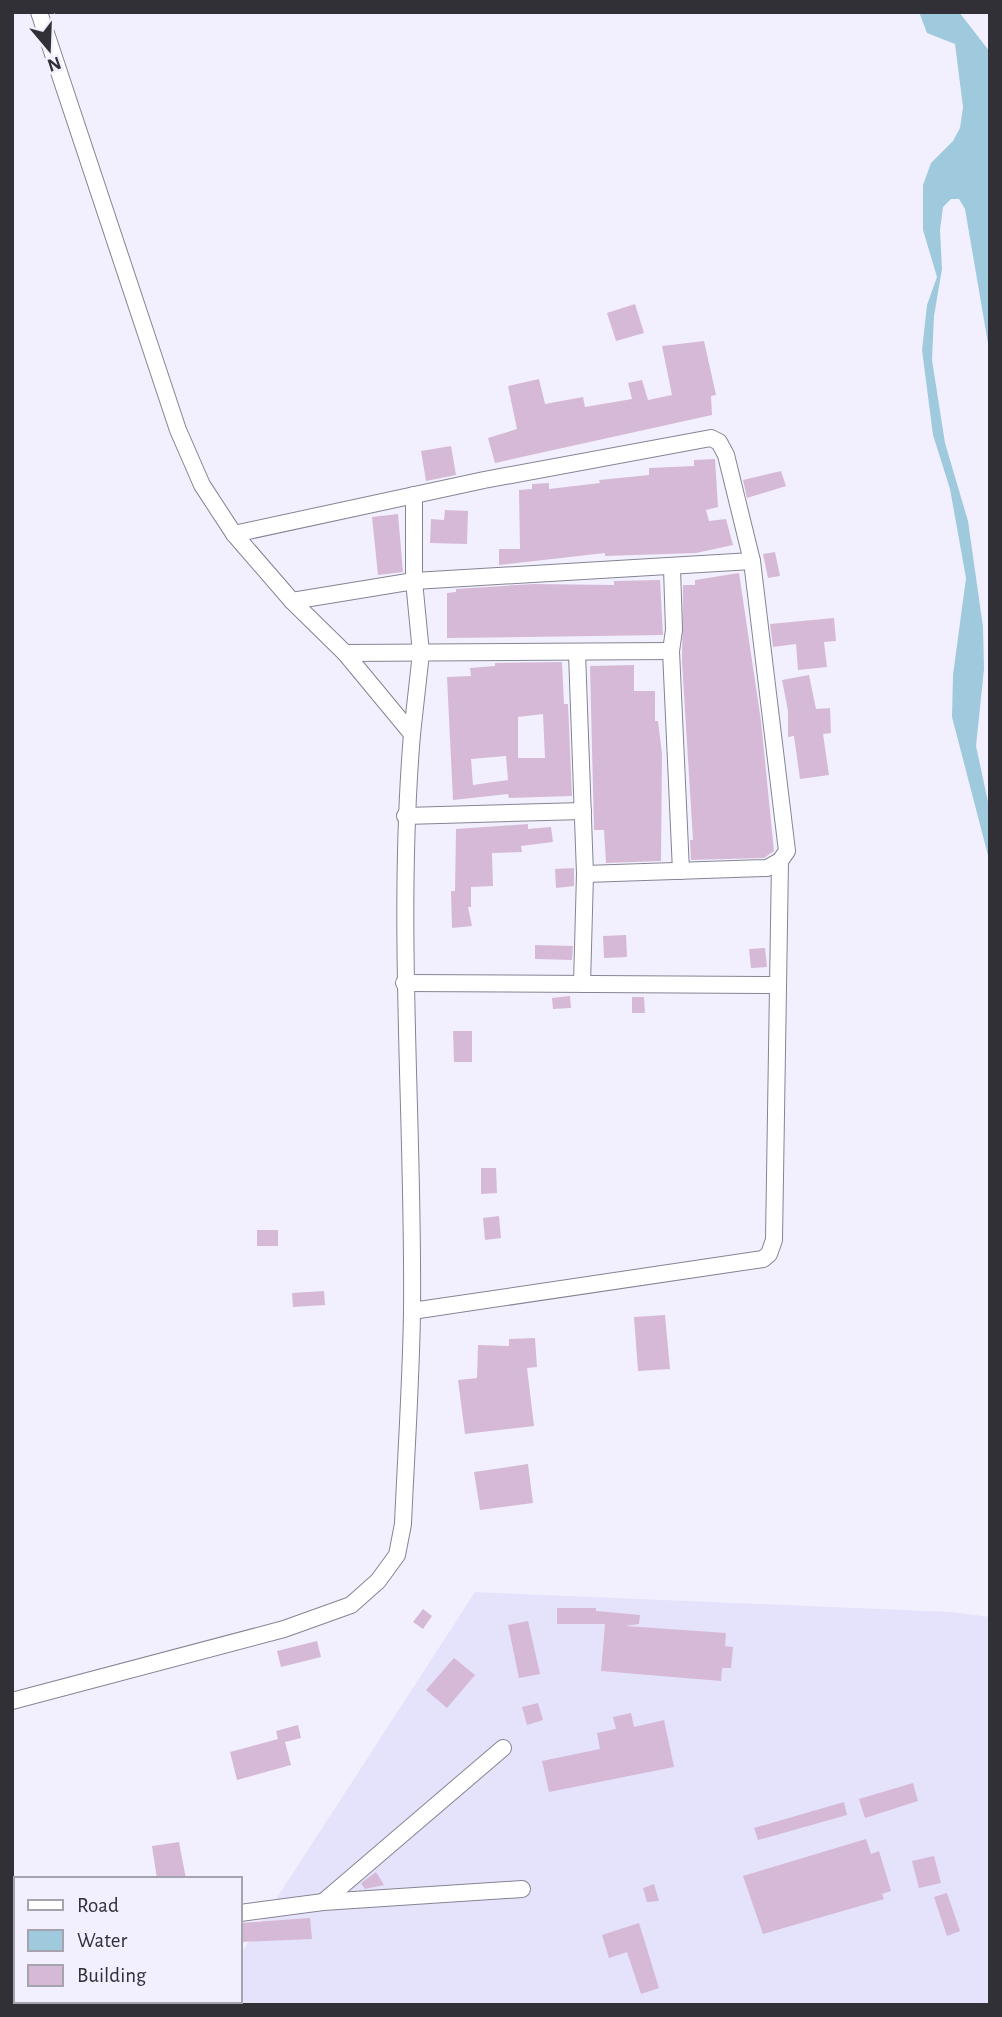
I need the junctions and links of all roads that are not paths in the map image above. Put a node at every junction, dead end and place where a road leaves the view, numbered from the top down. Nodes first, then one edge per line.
1 (39, 12) edge
2 (414, 495) junction
3 (234, 534) junction
4 (752, 561) junction
5 (672, 568) junction
6 (414, 581) junction
7 (292, 601) junction
8 (671, 651) junction
9 (345, 653) junction
10 (421, 653) junction
11 (577, 653) junction
12 (412, 734) junction
13 (583, 811) junction
14 (405, 816) junction
15 (780, 861) junction
16 (681, 871) junction
17 (585, 874) junction
18 (404, 983) junction
19 (582, 984) junction
20 (778, 985) junction
21 (412, 1311) junction
22 (12, 1701) edge
23 (503, 1748) dead end
24 (522, 1889) dead end
25 (323, 1902) junction
26 (242, 1913) edge

1 - 3 street
2 - 3 street
2 - 4 street
2 - 6 street
3 - 7 street
4 - 5 street
4 - 15 street
5 - 6 street
5 - 8 street
6 - 7 street
6 - 10 street
7 - 9 street
8 - 11 street
8 - 16 street
9 - 10 street
9 - 12 street
10 - 11 street
10 - 12 street
11 - 13 street
12 - 14 street
13 - 14 street
13 - 17 street
14 - 18 street
15 - 16 street
15 - 20 street
16 - 17 street
17 - 19 street
18 - 19 street
18 - 21 street
19 - 20 street
20 - 21 street
21 - 22 street
23 - 25 street
24 - 25 street
25 - 26 street

